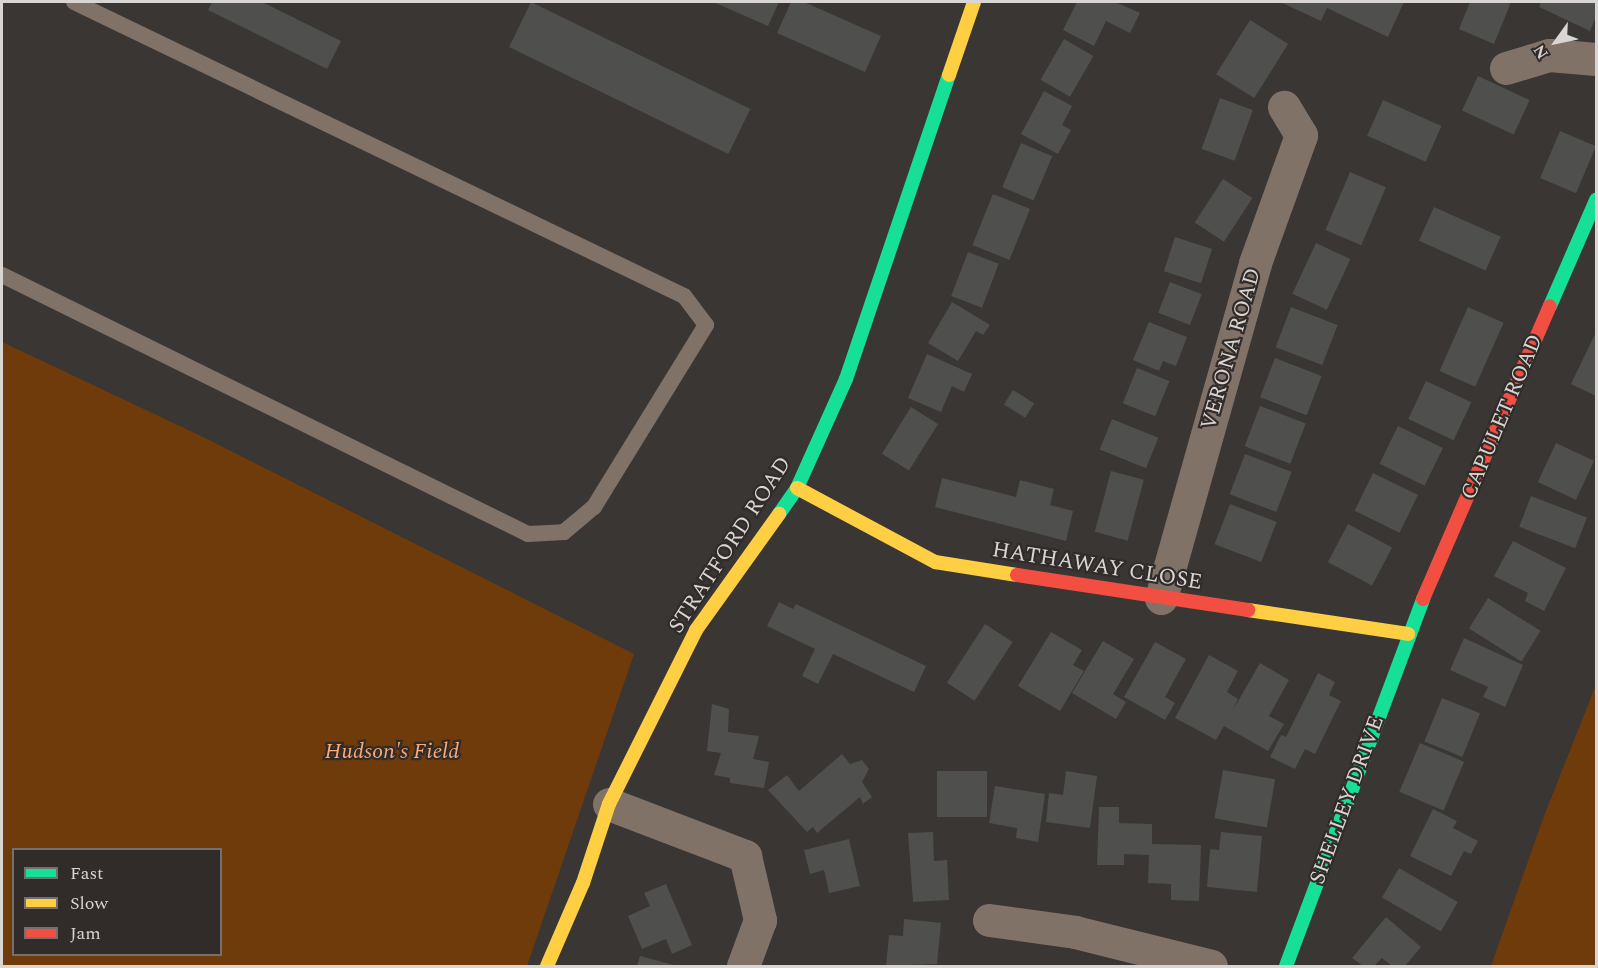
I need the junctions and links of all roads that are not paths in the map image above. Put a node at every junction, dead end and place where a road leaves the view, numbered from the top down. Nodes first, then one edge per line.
1 (74, 2) edge
2 (974, 2) edge
3 (1596, 59) edge
4 (1506, 68) dead end
5 (1284, 107) dead end
6 (1596, 200) edge
7 (2, 275) edge
8 (797, 488) junction
9 (1161, 598) junction
10 (1408, 634) junction
11 (609, 804) junction
12 (988, 920) dead end
13 (547, 966) edge
14 (743, 966) edge
15 (1211, 966) edge
16 (1286, 966) edge

1 - 7 lane
2 - 8 street, STRATFORD ROAD
3 - 4 street
5 - 9 street, VERONA ROAD
6 - 10 street, CAPULET ROAD
8 - 9 street, HATHAWAY CLOSE
8 - 11 street, STRATFORD ROAD
9 - 10 street, HATHAWAY CLOSE
10 - 16 street, SHELLEY DRIVE
11 - 13 street, STRATFORD ROAD
11 - 14 street
12 - 15 street

